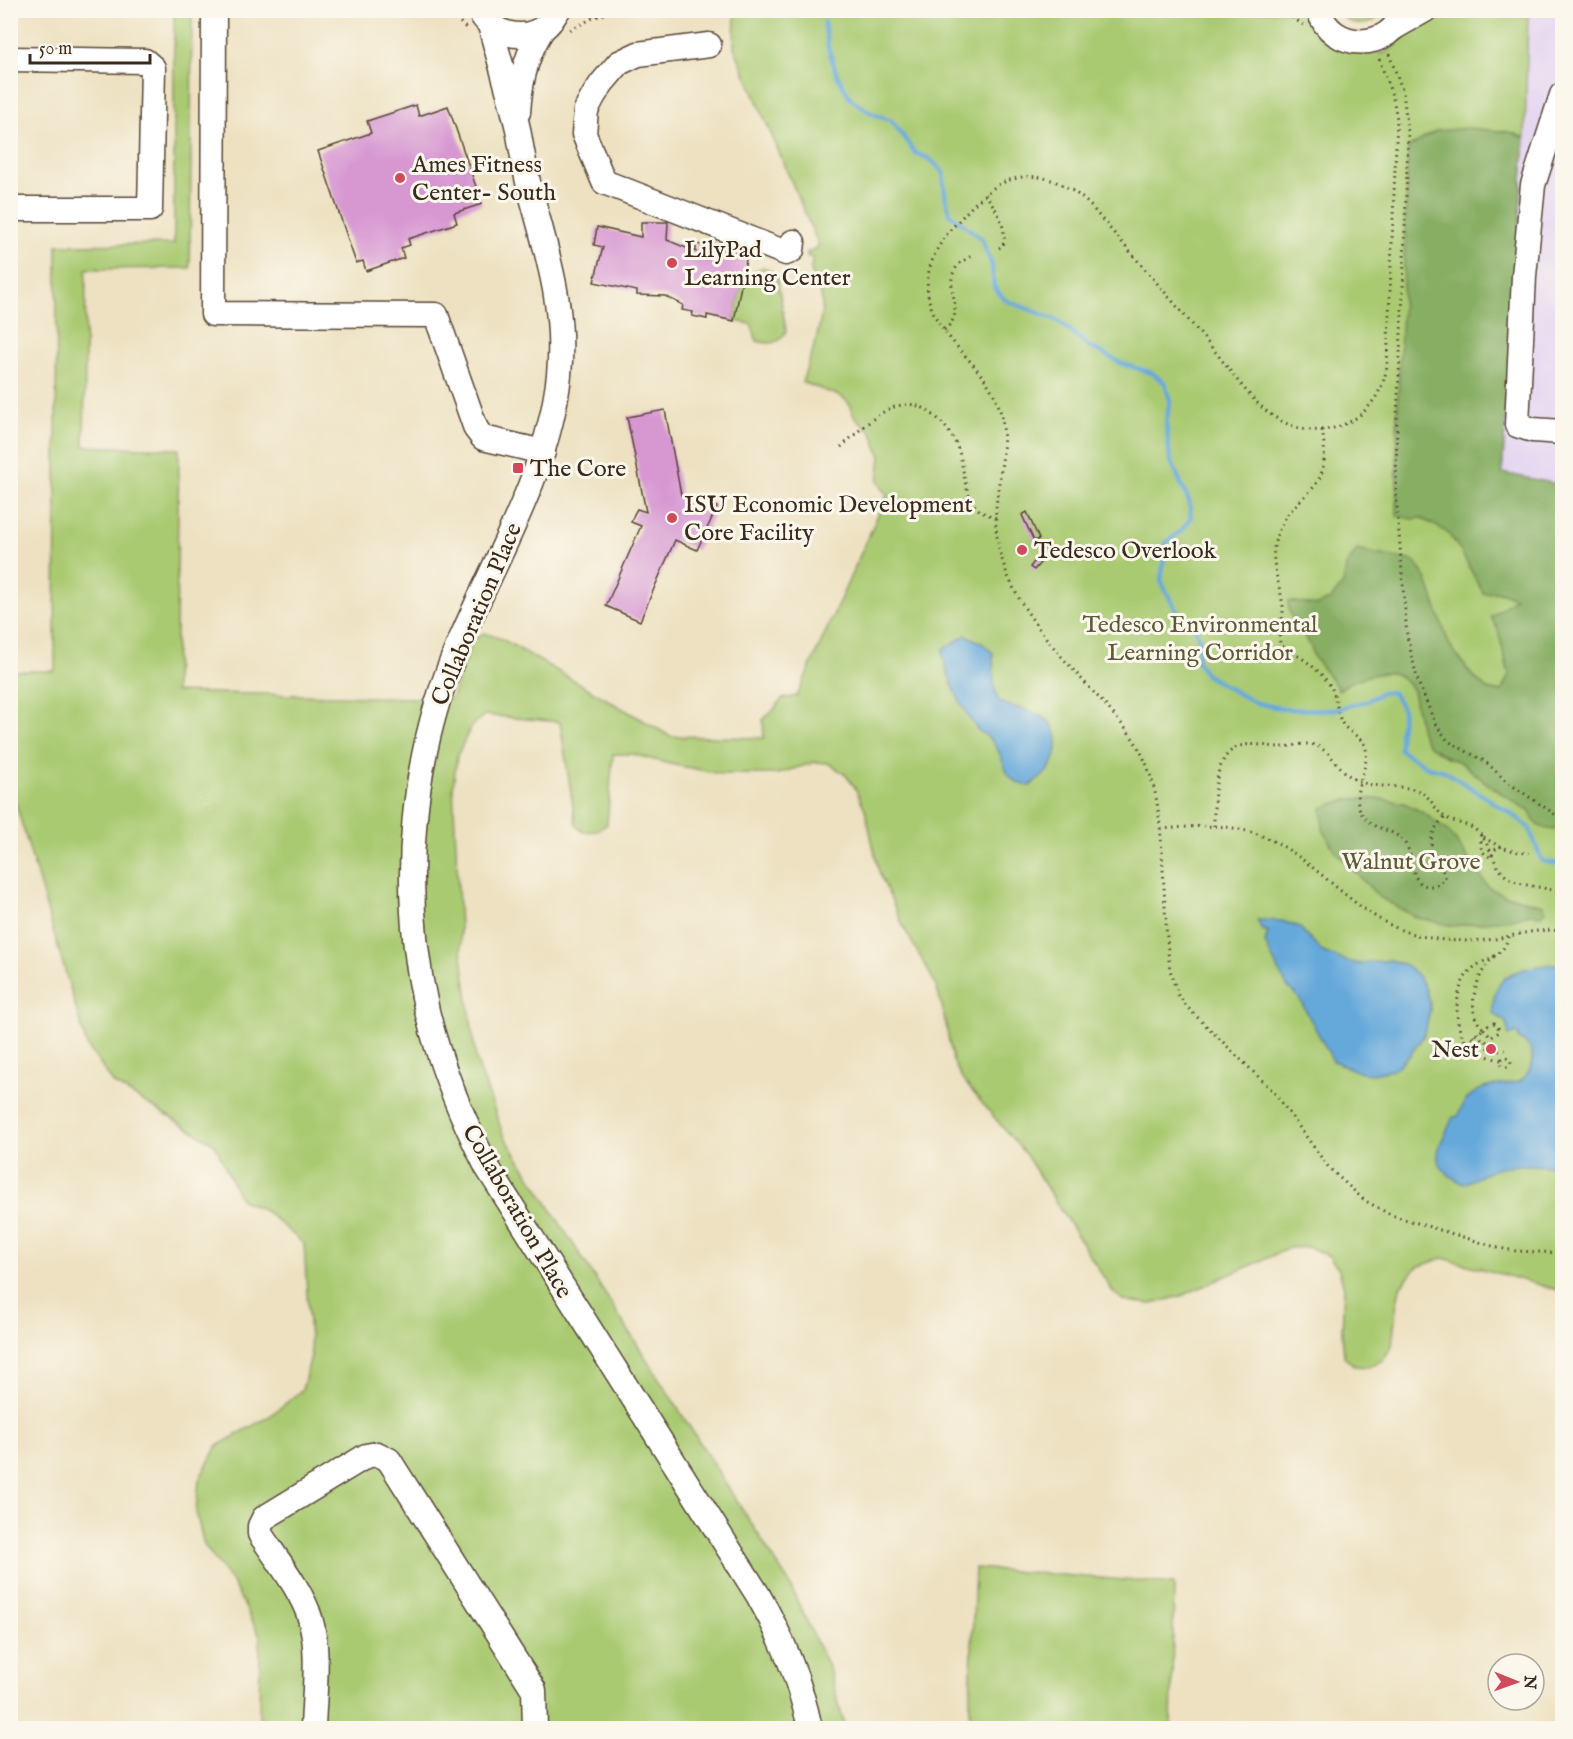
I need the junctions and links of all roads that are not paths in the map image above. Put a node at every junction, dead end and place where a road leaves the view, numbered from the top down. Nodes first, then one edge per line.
1 (214, 10) edge
2 (1318, 12) edge
3 (1432, 15) edge
4 (479, 18) edge
5 (564, 20) edge
6 (1389, 33) edge
7 (709, 45) dead end
8 (10, 59) edge
9 (1563, 95) edge
10 (517, 127) junction
11 (10, 209) edge
12 (793, 242) dead end
13 (1563, 432) edge
14 (543, 452) junction
15 (313, 1728) edge
16 (535, 1728) edge
17 (810, 1728) edge

1 - 14 street
2 - 6 street
3 - 6 street
4 - 5 street
4 - 10 street, Collaboration Place
5 - 10 street, Collaboration Place
7 - 12 street
8 - 11 street
9 - 13 street
10 - 14 street, Collaboration Place
14 - 17 street, Collaboration Place
15 - 16 street

